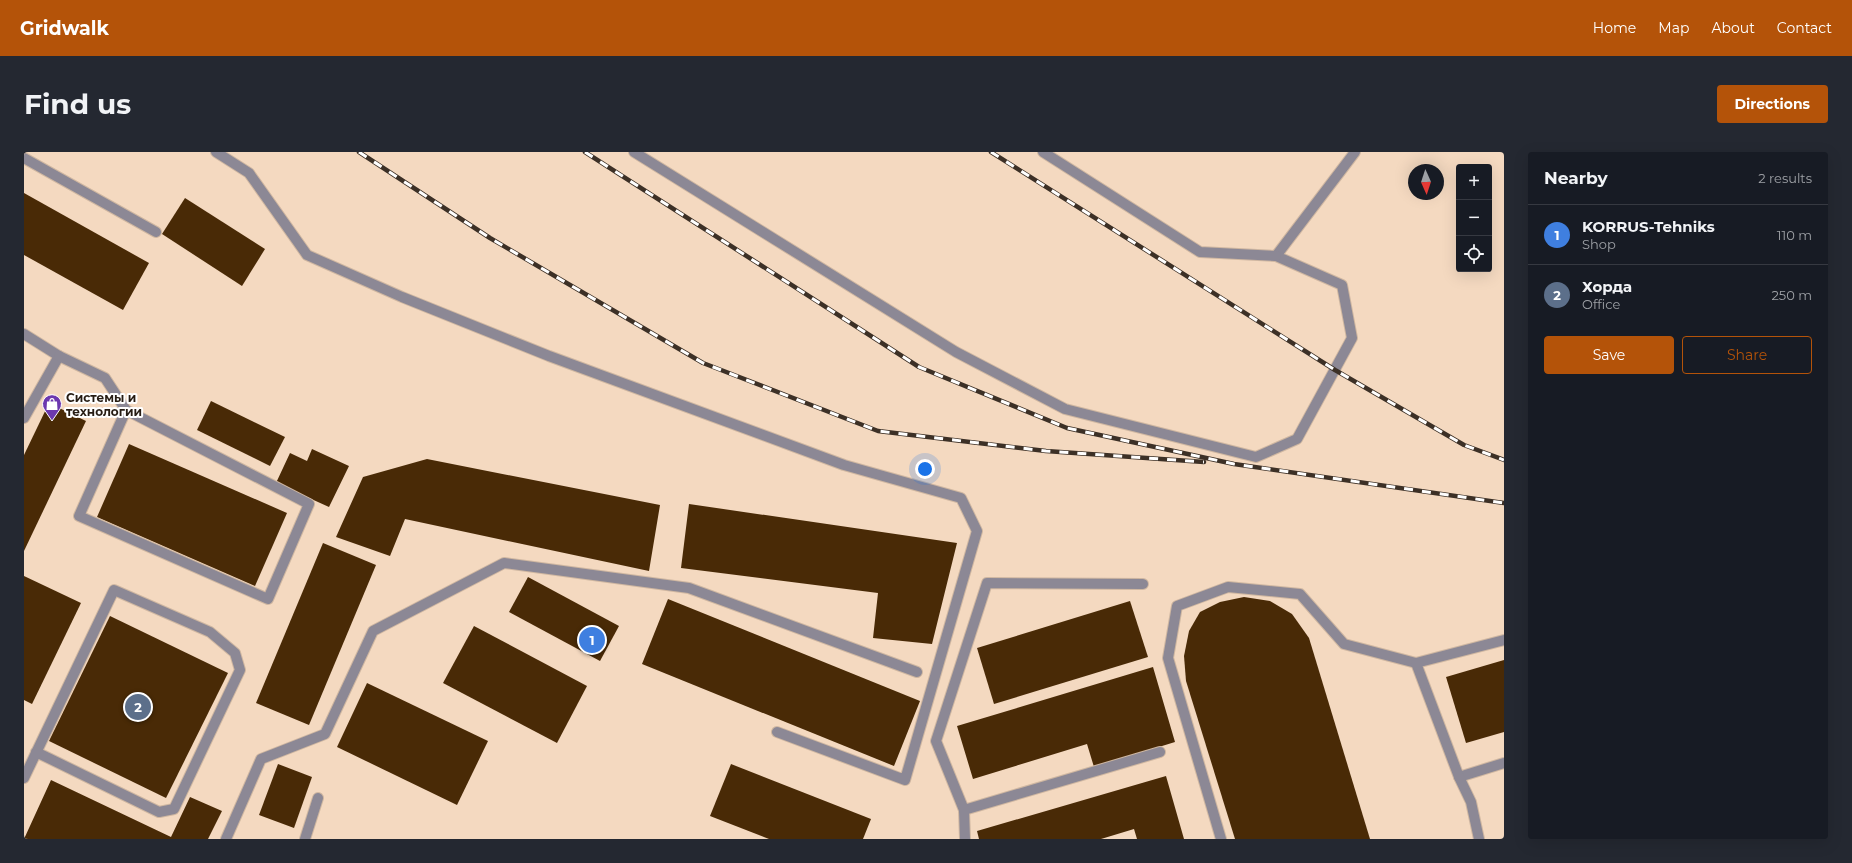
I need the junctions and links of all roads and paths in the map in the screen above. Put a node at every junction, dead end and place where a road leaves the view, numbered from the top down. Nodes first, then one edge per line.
1 (216, 152) edge
2 (634, 152) edge
3 (1044, 152) edge
4 (1356, 152) edge
5 (24, 158) edge
6 (156, 232) dead end
7 (1276, 256) junction
8 (24, 334) edge
9 (59, 356) junction
10 (126, 410) junction
11 (24, 418) edge
12 (1143, 584) dead end
13 (1504, 640) edge
14 (1416, 663) junction
15 (917, 672) dead end
16 (777, 732) dead end
17 (36, 752) junction
18 (1160, 752) dead end
19 (1504, 763) edge
20 (1459, 777) junction
21 (24, 778) edge
22 (318, 798) dead end
23 (964, 810) junction
24 (226, 839) edge
25 (305, 839) edge
26 (965, 839) edge
27 (1221, 839) edge
28 (1479, 839) edge

1 - 16 lane
2 - 7 lane
3 - 7 lane
4 - 7 lane
5 - 6 lane
8 - 9 lane
9 - 10 lane
9 - 11 lane
10 - 10 lane
12 - 23 lane
13 - 14 lane
14 - 20 lane
14 - 27 lane
15 - 24 lane
17 - 17 lane
17 - 21 lane
18 - 23 lane
19 - 20 lane
20 - 28 lane
22 - 25 lane
23 - 26 lane

